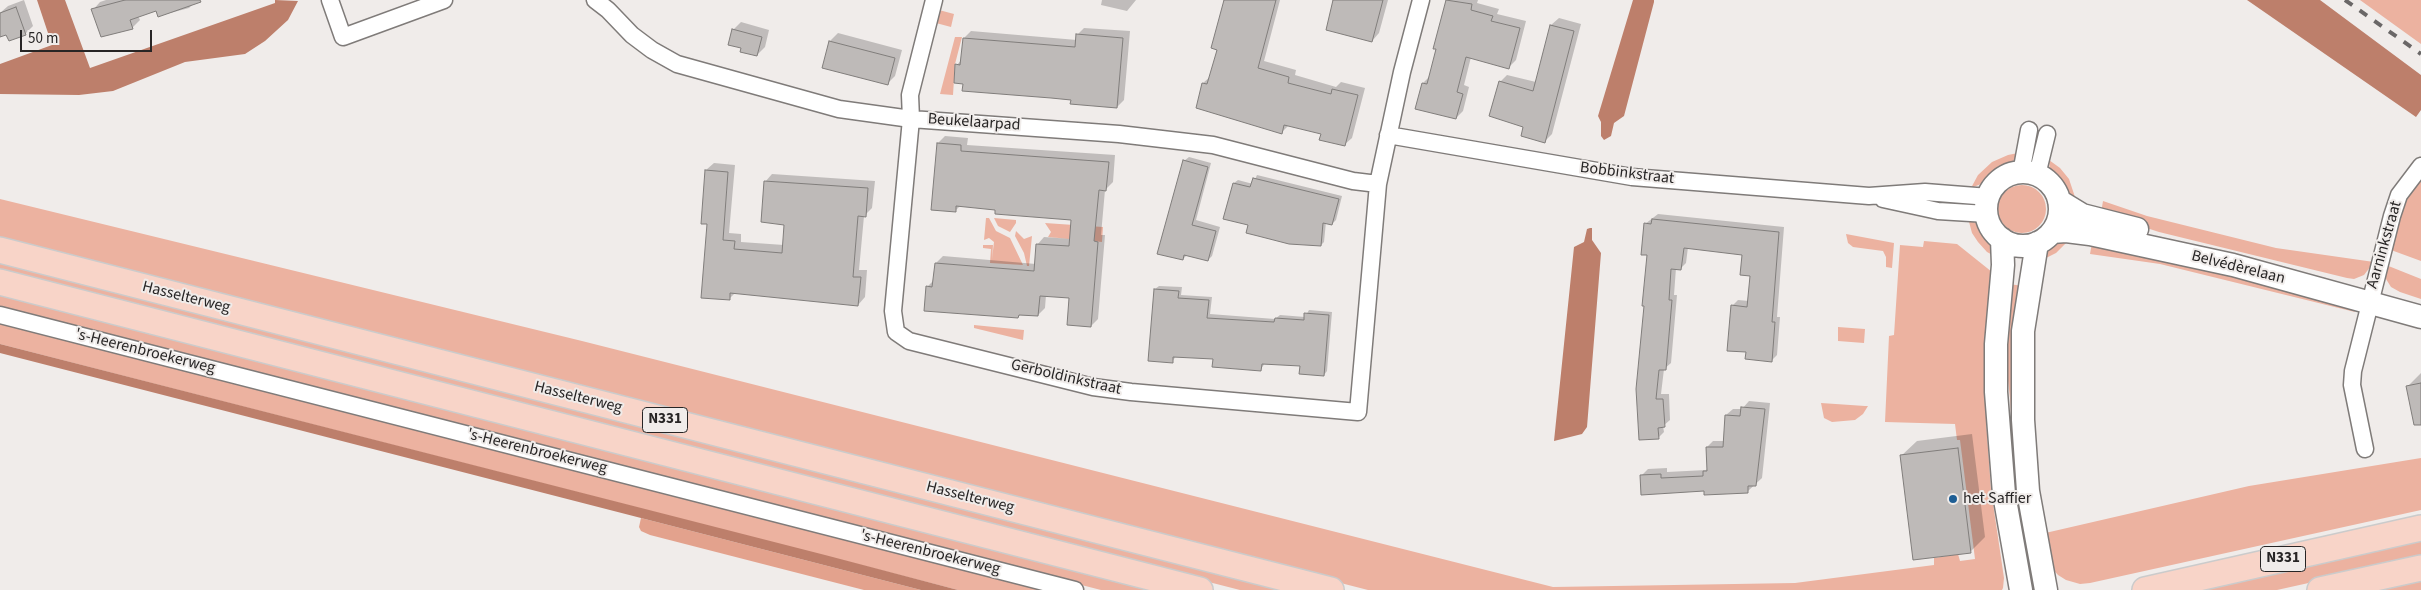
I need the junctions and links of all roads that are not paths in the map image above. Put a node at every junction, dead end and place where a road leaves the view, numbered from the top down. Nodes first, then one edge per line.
1 (330, 0) edge
2 (444, 0) edge
3 (595, 0) edge
4 (934, 0) edge
5 (1421, 0) edge
6 (911, 119) junction
7 (2029, 130) dead end
8 (2046, 134) dead end
9 (1388, 135) junction
10 (2421, 166) edge
11 (2029, 174) junction
12 (1378, 184) junction
13 (2060, 202) junction
14 (1988, 205) junction
15 (2044, 237) junction
16 (2002, 239) junction
17 (0, 250) edge
18 (0, 282) edge
19 (2371, 295) junction
20 (2421, 303) edge
21 (0, 315) edge
22 (2421, 317) edge
23 (2364, 449) dead end
24 (2421, 528) edge
25 (2421, 568) edge
26 (1075, 590) edge
27 (1200, 590) edge
28 (1331, 590) edge
29 (2021, 590) edge
30 (2046, 590) edge
31 (2145, 590) edge
32 (2320, 590) edge

1 - 2 street
3 - 6 street, Beukelaarpad
4 - 6 street, Gerboldinkstraat
5 - 9 street, Gerboldinkstraat
6 - 12 street, Beukelaarpad
6 - 12 street, Gerboldinkstraat
7 - 11 street
8 - 11 street
9 - 12 street, Gerboldinkstraat
9 - 14 street, Bobbinkstraat
10 - 19 street, Aarninkstraat
11 - 13 main road
11 - 14 main road
13 - 15 main road
13 - 19 main road, Belvédèrelaan
14 - 16 main road
15 - 16 main road
15 - 19 main road, Belvédèrelaan
15 - 30 main road
16 - 29 main road
17 - 28 main road, Hasselterweg / N331
18 - 27 main road, Hasselterweg / N331
19 - 20 main road, Belvédèrelaan
19 - 22 main road, Belvédèrelaan
19 - 23 street, Aarninkstraat
21 - 26 street, 's-Heerenbroekerweg
24 - 31 main road, N331
25 - 32 main road, N331

